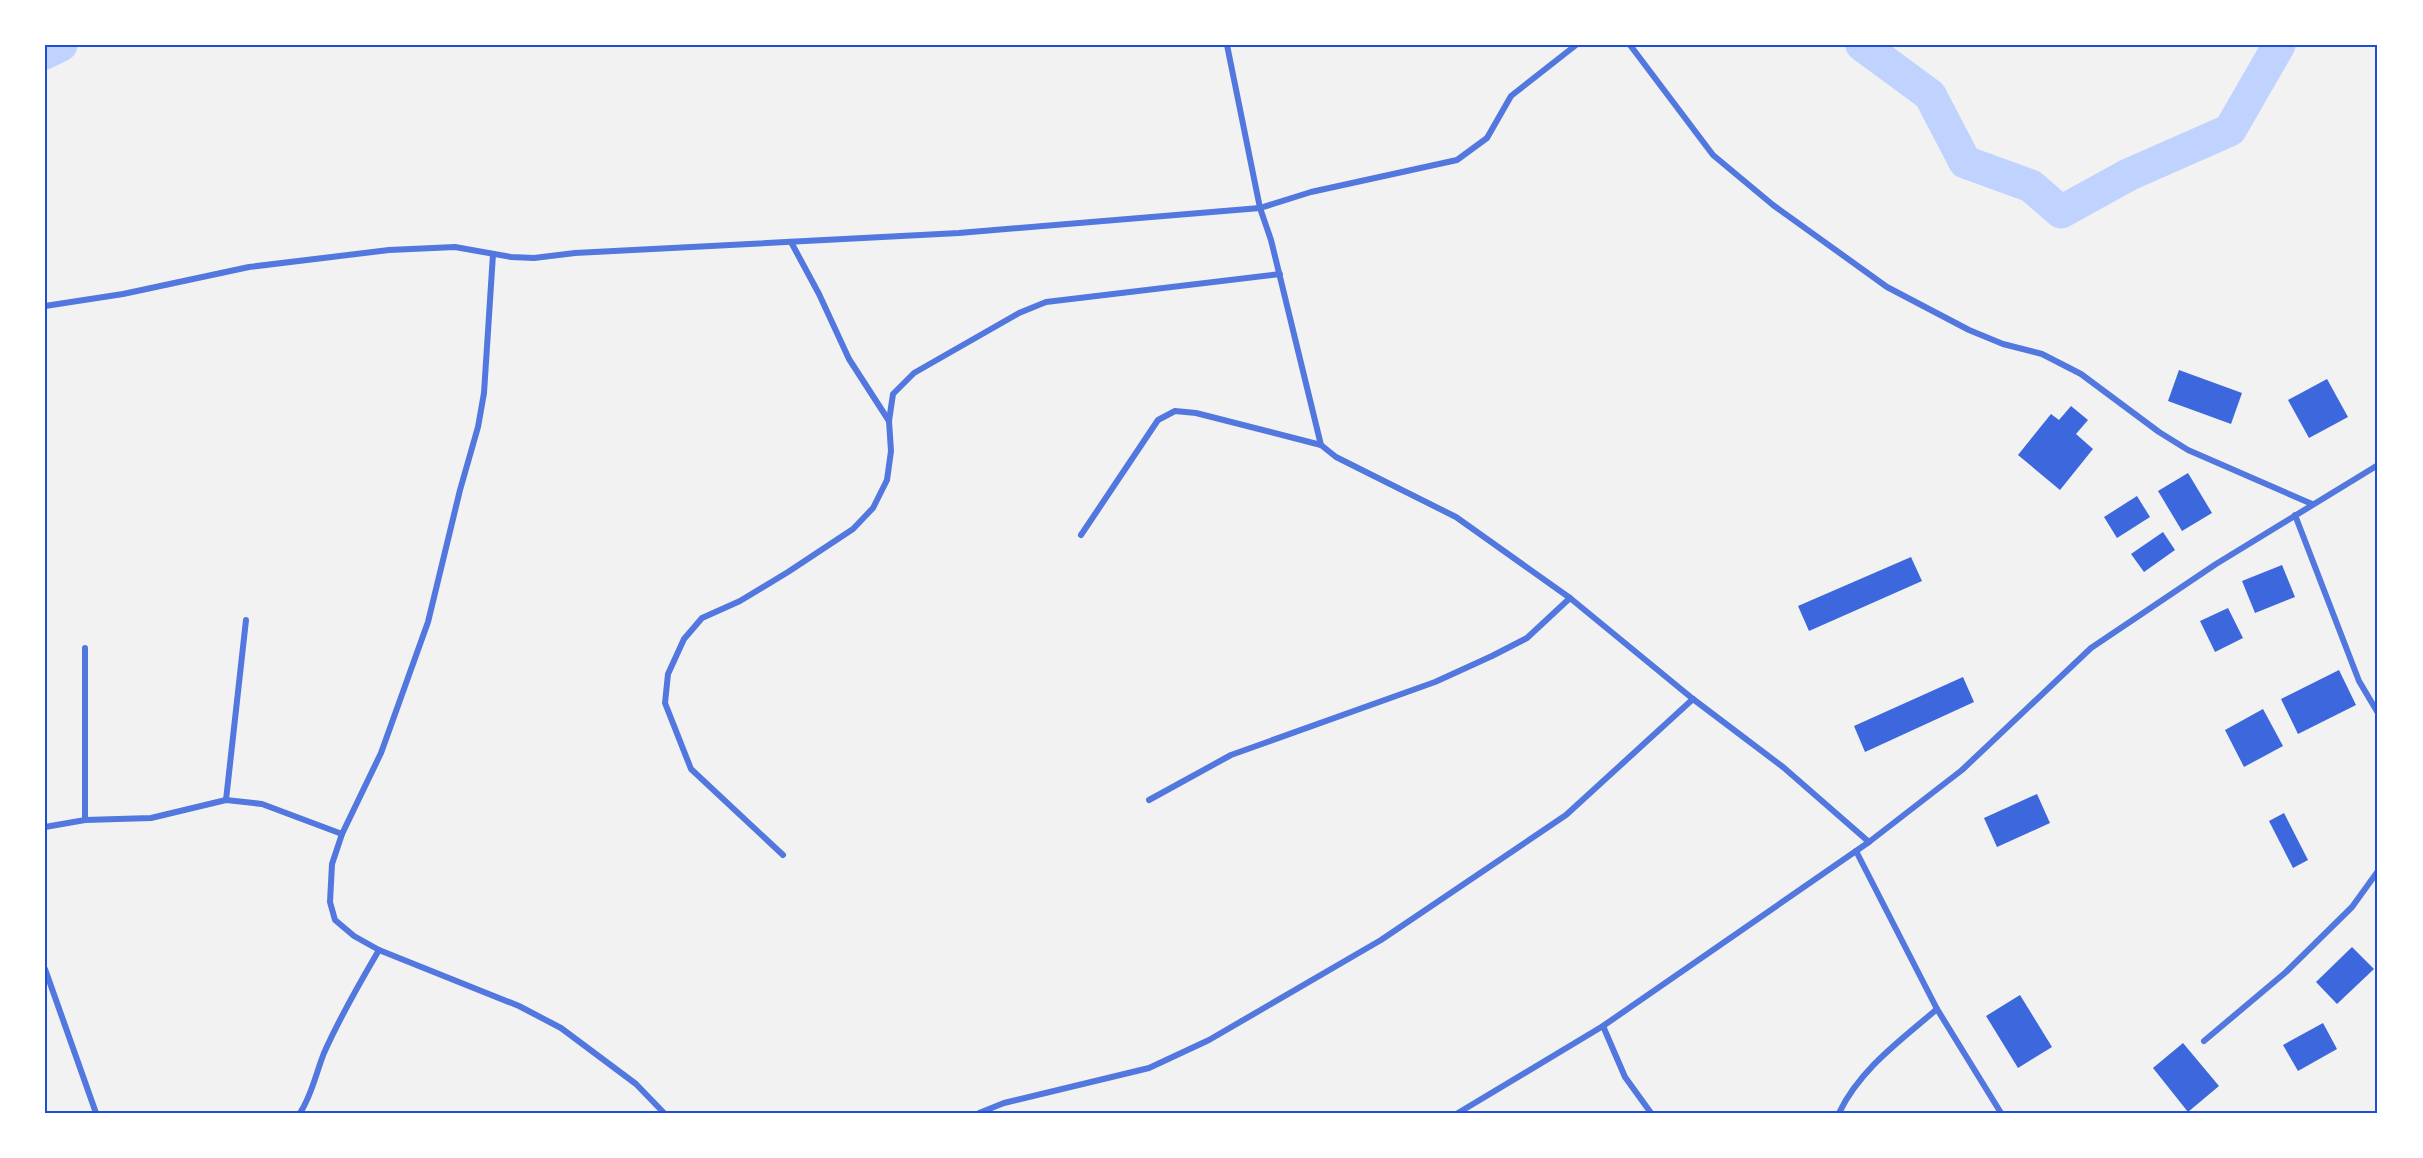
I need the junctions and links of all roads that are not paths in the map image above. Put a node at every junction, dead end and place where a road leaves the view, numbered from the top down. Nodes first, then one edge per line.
1 (1227, 45) edge
2 (1576, 45) edge
3 (1630, 45) edge
4 (1260, 208) junction
5 (791, 242) junction
6 (493, 254) junction
7 (1280, 274) junction
8 (45, 306) edge
9 (889, 421) junction
10 (1321, 446) junction
11 (2378, 465) edge
12 (2313, 504) junction
13 (2295, 516) junction
14 (1081, 535) dead end
15 (1570, 598) junction
16 (246, 620) dead end
17 (85, 648) dead end
18 (1692, 699) junction
19 (2378, 713) edge
20 (226, 800) junction
21 (1149, 800) dead end
22 (86, 820) junction
23 (45, 827) edge
24 (342, 834) junction
25 (1869, 842) junction
26 (1856, 851) junction
27 (783, 855) dead end
28 (2378, 871) edge
29 (379, 950) junction
30 (45, 969) edge
31 (1937, 1009) junction
32 (1603, 1026) junction
33 (2204, 1041) dead end
34 (96, 1113) edge
35 (300, 1113) edge
36 (664, 1113) edge
37 (979, 1113) edge
38 (1458, 1113) edge
39 (1652, 1113) edge
40 (1839, 1113) edge
41 (2001, 1113) edge

1 - 4 street
2 - 4 street
3 - 12 street
4 - 5 street
4 - 7 street
5 - 6 street
5 - 9 street
6 - 8 street
6 - 24 street
7 - 9 street
7 - 10 street
9 - 27 street
10 - 14 street
10 - 15 street
11 - 12 street
12 - 13 street
13 - 19 street
13 - 25 street
15 - 18 street
15 - 21 street
16 - 20 street
17 - 22 street
18 - 25 street
18 - 37 street
20 - 22 street
20 - 24 street
22 - 23 street
24 - 29 street
25 - 26 street
26 - 31 street
26 - 32 street
28 - 33 street
29 - 35 street
29 - 36 street
30 - 34 street
31 - 40 street
31 - 41 street
32 - 38 street
32 - 39 street

